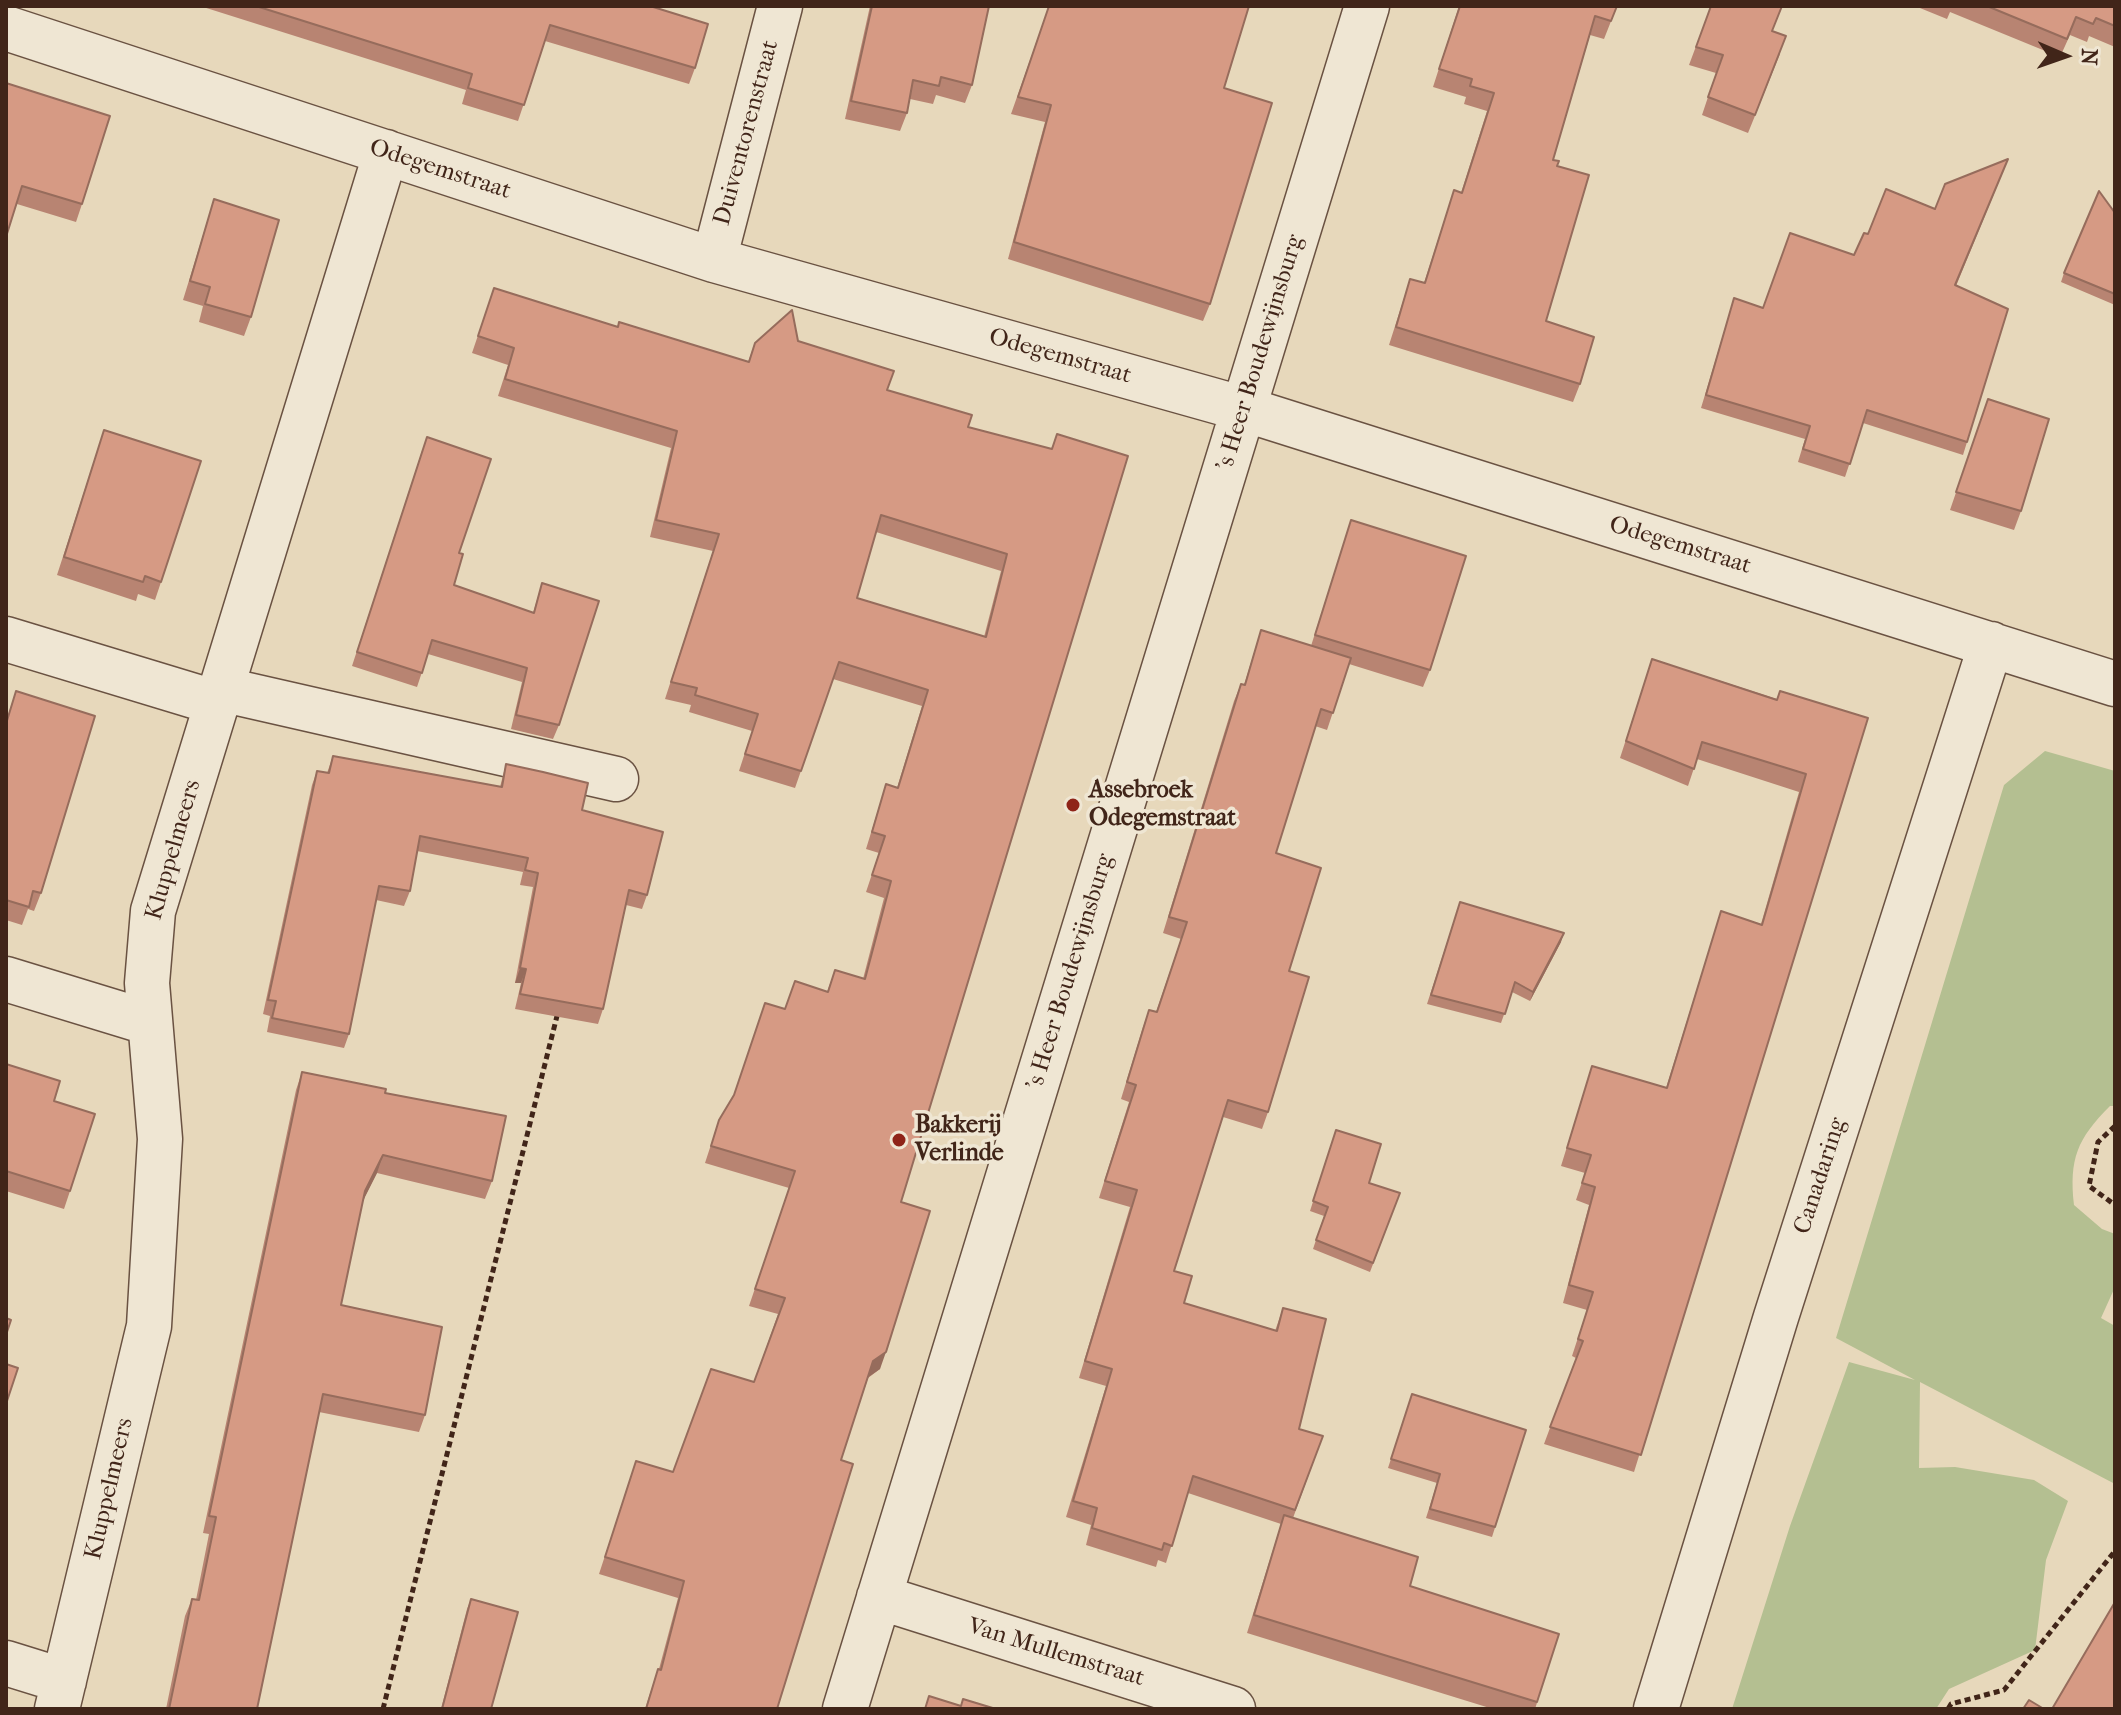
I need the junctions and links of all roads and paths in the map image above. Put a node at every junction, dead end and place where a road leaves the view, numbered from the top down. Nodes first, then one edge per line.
1 (780, 6) edge
2 (1367, 6) edge
3 (6, 28) edge
4 (386, 152) junction
5 (714, 260) junction
6 (1244, 409) junction
7 (6, 639) edge
8 (1991, 644) junction
9 (2115, 684) edge
10 (219, 696) junction
11 (616, 779) dead end
12 (6, 979) edge
13 (561, 998) edge
14 (150, 1023) junction
15 (2115, 1126) edge
16 (2115, 1205) edge
17 (2115, 1551) edge
18 (879, 1597) junction
19 (6, 1663) edge
20 (60, 1695) edge
21 (383, 1709) edge
22 (845, 1709) edge
23 (1233, 1709) edge
24 (1656, 1709) edge
25 (1948, 1709) edge

1 - 5 street, Duiventorenstraat
2 - 6 street, 's Heer Boudewijnsburg
3 - 4 street, Odegemstraat
4 - 5 street, Odegemstraat
4 - 10 street, Kluppelmeers
5 - 6 street, Odegemstraat
6 - 8 street, Odegemstraat
6 - 18 street, 's Heer Boudewijnsburg
7 - 10 street
8 - 9 street, Odegemstraat
8 - 24 street, Canadaring
10 - 11 street
10 - 14 street, Kluppelmeers
12 - 14 street
13 - 21 path
14 - 20 street, Kluppelmeers
15 - 16 path
17 - 25 path
18 - 22 street, 's Heer Boudewijnsburg
18 - 23 street, Van Mullemstraat
19 - 20 street

